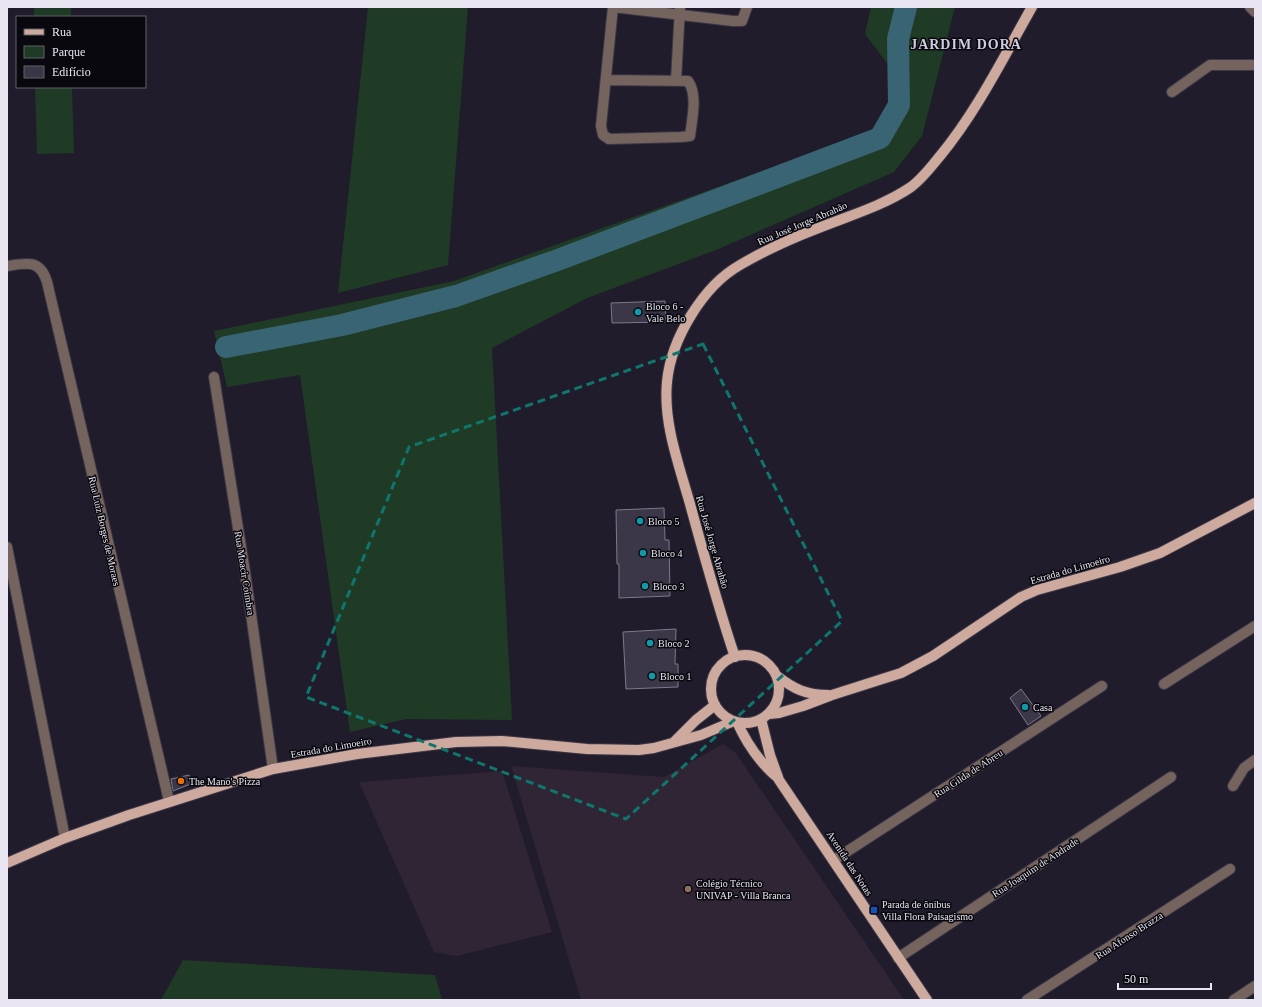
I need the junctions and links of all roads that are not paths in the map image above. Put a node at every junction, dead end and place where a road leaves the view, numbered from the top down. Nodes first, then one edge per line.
1 (613, 7) edge
2 (747, 7) edge
3 (1032, 7) edge
4 (1250, 7) edge
5 (680, 11) edge
6 (1255, 12) edge
7 (1255, 65) edge
8 (606, 80) junction
9 (676, 81) junction
10 (1172, 92) dead end
11 (7, 266) edge
12 (214, 377) dead end
13 (1255, 503) edge
14 (7, 548) edge
15 (1255, 626) edge
16 (735, 657) junction
17 (777, 676) junction
18 (1164, 684) dead end
19 (1102, 686) dead end
20 (832, 695) junction
21 (715, 705) junction
22 (765, 717) junction
23 (736, 722) junction
24 (674, 742) junction
25 (1255, 760) edge
26 (273, 769) junction
27 (1171, 777) dead end
28 (780, 780) junction
29 (1233, 786) dead end
30 (169, 802) junction
31 (65, 838) junction
32 (834, 860) junction
33 (7, 863) edge
34 (1230, 869) dead end
35 (898, 958) junction
36 (1255, 986) edge
37 (927, 1000) edge
38 (1027, 1000) edge
39 (1234, 1000) edge

1 - 5 street
1 - 8 street
2 - 5 street
3 - 16 main road, Rua José Jorge Abrahão
4 - 6 street
5 - 9 street
7 - 10 street
8 - 9 street
8 - 9 street
11 - 30 street, Rua Luiz Borges de Moraes
12 - 26 street, Rua Moacir Coimbra
13 - 20 main road, Estrada do Limoeiro
14 - 31 street
15 - 18 street
16 - 17 main road
16 - 21 main road
17 - 20 main road, Estrada do Limoeiro
17 - 22 main road
19 - 32 street, Rua Gilda de Abreu
20 - 22 main road, Estrada do Limoeiro
21 - 23 main road, Avenida das Notas
21 - 24 main road, Estrada do Limoeiro
22 - 23 main road
22 - 28 main road, Avenida das Notas
23 - 24 main road, Estrada do Limoeiro
23 - 28 main road, Avenida das Notas
24 - 26 main road, Estrada do Limoeiro
25 - 29 street
26 - 30 main road, Estrada do Limoeiro
27 - 35 street, Rua Joaquim de Andrade
28 - 32 main road, Avenida das Notas
30 - 31 main road, Estrada do Limoeiro
31 - 33 main road, Estrada do Limoeiro
32 - 35 main road, Avenida das Notas
34 - 38 street, Rua Afonso Brazza
35 - 37 main road, Avenida das Notas
36 - 39 street

